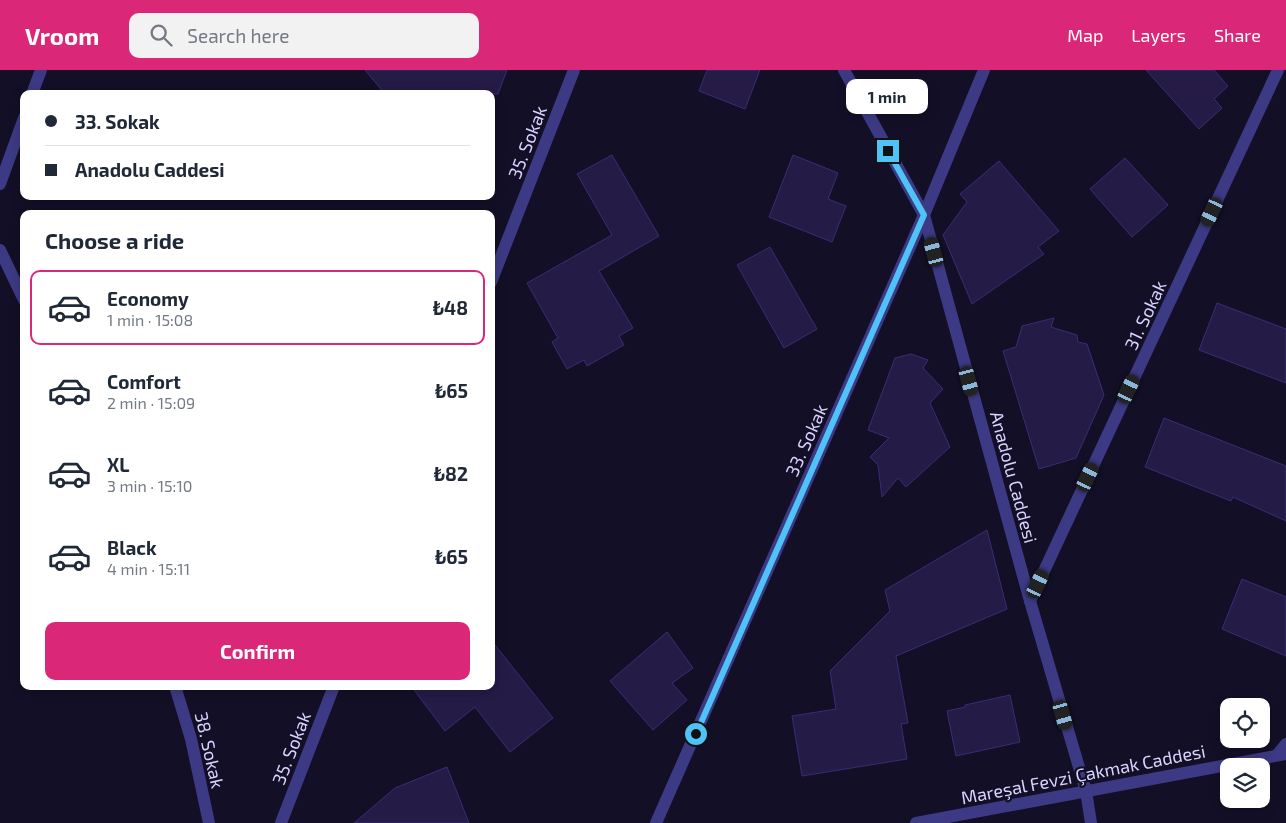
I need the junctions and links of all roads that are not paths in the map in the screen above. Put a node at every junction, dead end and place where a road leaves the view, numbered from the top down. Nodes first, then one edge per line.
1 (41, 70) edge
2 (574, 70) edge
3 (844, 70) edge
4 (984, 70) edge
5 (1278, 70) edge
6 (34, 90) edge
7 (20, 129) edge
8 (0, 184) edge
9 (924, 215) junction
10 (0, 250) edge
11 (495, 272) edge
12 (20, 292) edge
13 (1030, 601) junction
14 (176, 690) edge
15 (332, 690) edge
16 (1286, 744) edge
17 (1282, 755) edge
18 (1086, 791) junction
19 (208, 823) edge
20 (281, 823) edge
21 (656, 823) edge
22 (916, 823) edge
23 (1091, 823) edge

1 - 6 street
2 - 11 street, 35. Sokak
3 - 9 street, Anadolu Caddesi
4 - 9 street, 33. Sokak
5 - 13 street, 31. Sokak
7 - 8 street
9 - 13 street, Anadolu Caddesi
9 - 21 street, 33. Sokak
10 - 12 street
13 - 18 street, Anadolu Caddesi
14 - 19 street, 38. Sokak
15 - 20 street, 35. Sokak
16 - 17 street
17 - 18 street, Mareşal Fevzi Çakmak Caddesi
18 - 22 street, Mareşal Fevzi Çakmak Caddesi
18 - 23 street, Anadolu Caddesi

